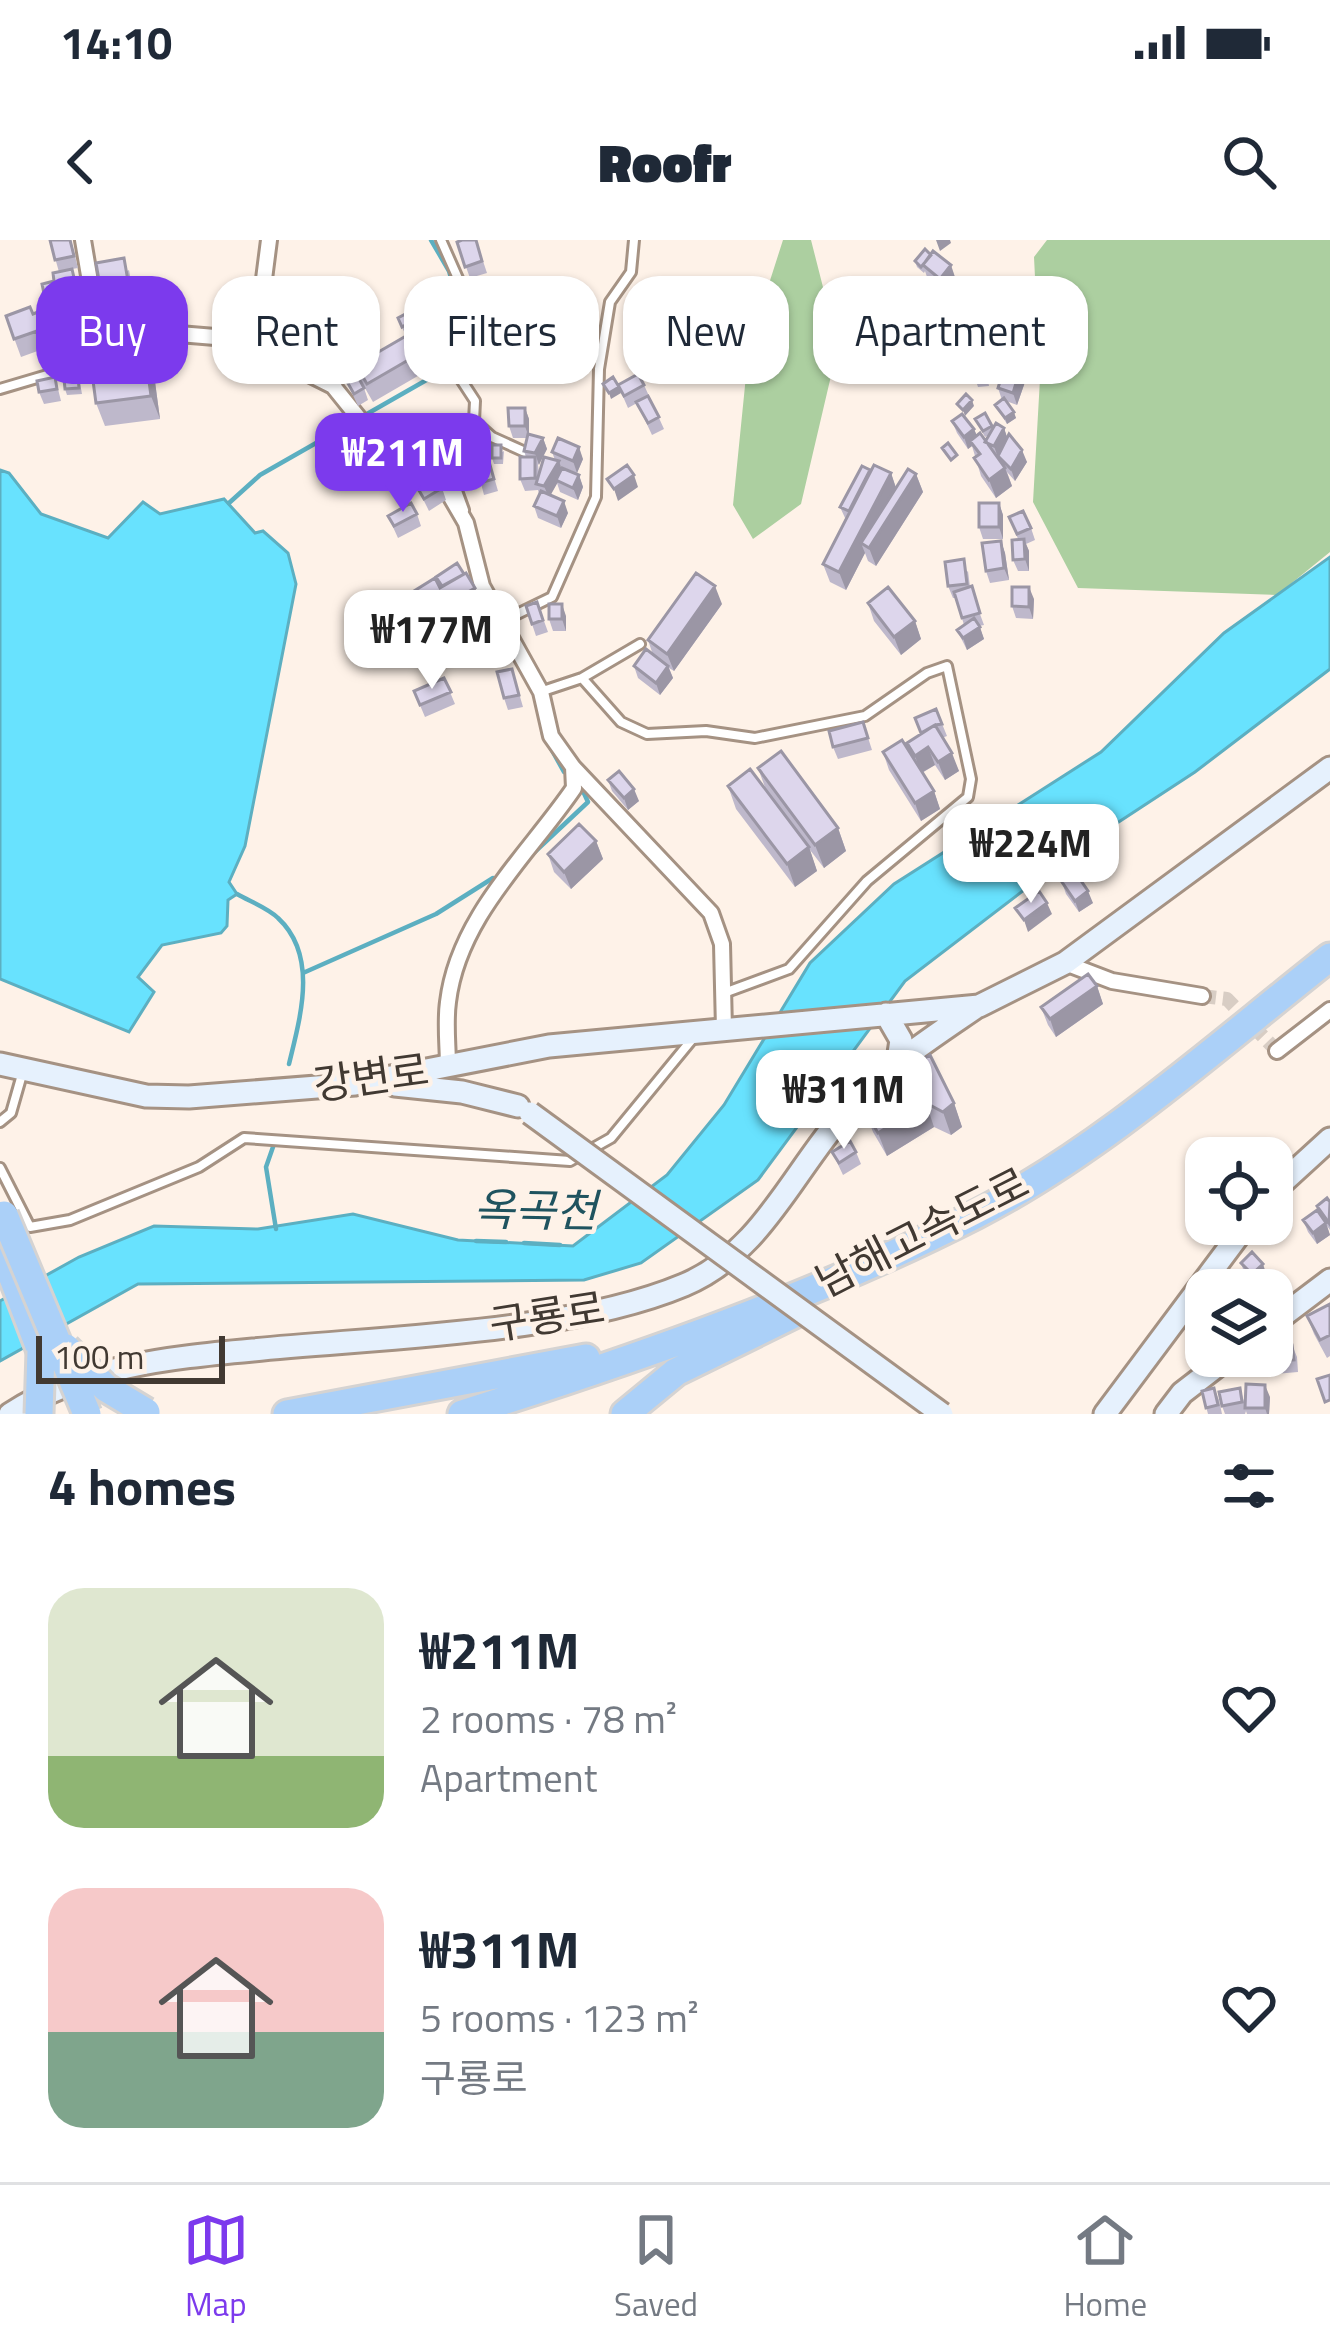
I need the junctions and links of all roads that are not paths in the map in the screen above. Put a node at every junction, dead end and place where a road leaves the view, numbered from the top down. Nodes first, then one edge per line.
1 (83, 240) edge
2 (269, 240) edge
3 (441, 240) edge
4 (634, 240) edge
5 (89, 276) edge
6 (188, 333) edge
7 (36, 378) edge
8 (333, 386) junction
9 (0, 388) edge
10 (473, 421) junction
11 (525, 452) edge
12 (466, 523) junction
13 (501, 621) junction
14 (640, 644) dead end
15 (582, 678) junction
16 (541, 692) junction
17 (573, 767) junction
18 (1330, 768) edge
19 (1330, 956) edge
20 (1065, 963) junction
21 (1330, 980) edge
22 (724, 993) junction
23 (1202, 995) tunnel mouth
24 (979, 1006) junction
25 (1330, 1010) edge
26 (886, 1014) junction
27 (733, 1028) junction
28 (699, 1032) junction
29 (1277, 1051) dead end
30 (898, 1060) junction
31 (0, 1064) edge
32 (448, 1067) junction
33 (23, 1071) junction
34 (355, 1084) junction
35 (524, 1110) junction
36 (0, 1122) edge
37 (1330, 1139) edge
38 (0, 1168) edge
39 (1293, 1173) edge
40 (2, 1210) edge
41 (0, 1244) edge
42 (1231, 1245) edge
43 (1330, 1280) edge
44 (1293, 1308) edge
45 (794, 1314) junction
46 (673, 1342) junction
47 (48, 1344) junction
48 (1203, 1377) edge
49 (150, 1413) edge
50 (10, 1414) edge
51 (39, 1414) edge
52 (68, 1414) edge
53 (87, 1414) edge
54 (287, 1414) edge
55 (463, 1414) edge
56 (513, 1414) edge
57 (625, 1414) edge
58 (942, 1414) edge
59 (1106, 1414) edge
60 (1166, 1414) edge

1 - 5 street
2 - 8 street
3 - 10 lane
4 - 13 lane
6 - 8 street
7 - 9 lane
8 - 12 street
10 - 11 lane
10 - 12 lane
12 - 13 street
13 - 16 street
14 - 15 lane
15 - 16 lane
15 - 22 lane
16 - 17 street
17 - 22 street
17 - 32 street
18 - 20 street
19 - 46 highway, 남해고속도로
20 - 23 street
20 - 24 street
21 - 45 highway, 남해고속도로
22 - 27 street
24 - 26 street, 강변로
24 - 30 street, 구룡로
25 - 29 street
26 - 27 street, 강변로
26 - 30 street
27 - 28 street, 강변로
28 - 32 street, 강변로
28 - 38 lane
30 - 50 street, 구룡로
31 - 33 street, 강변로
32 - 34 street, 강변로
32 - 35 street
33 - 34 street, 강변로
33 - 36 lane
34 - 35 street
35 - 58 street, bridge
37 - 39 street
40 - 47 highway, bridge
41 - 47 highway
42 - 59 street
43 - 44 street
45 - 56 highway, 남해고속도로
45 - 57 highway
46 - 54 highway
46 - 55 highway, 남해고속도로
47 - 49 highway, bridge
47 - 51 highway, bridge
47 - 52 highway
47 - 53 highway, bridge
48 - 60 street

